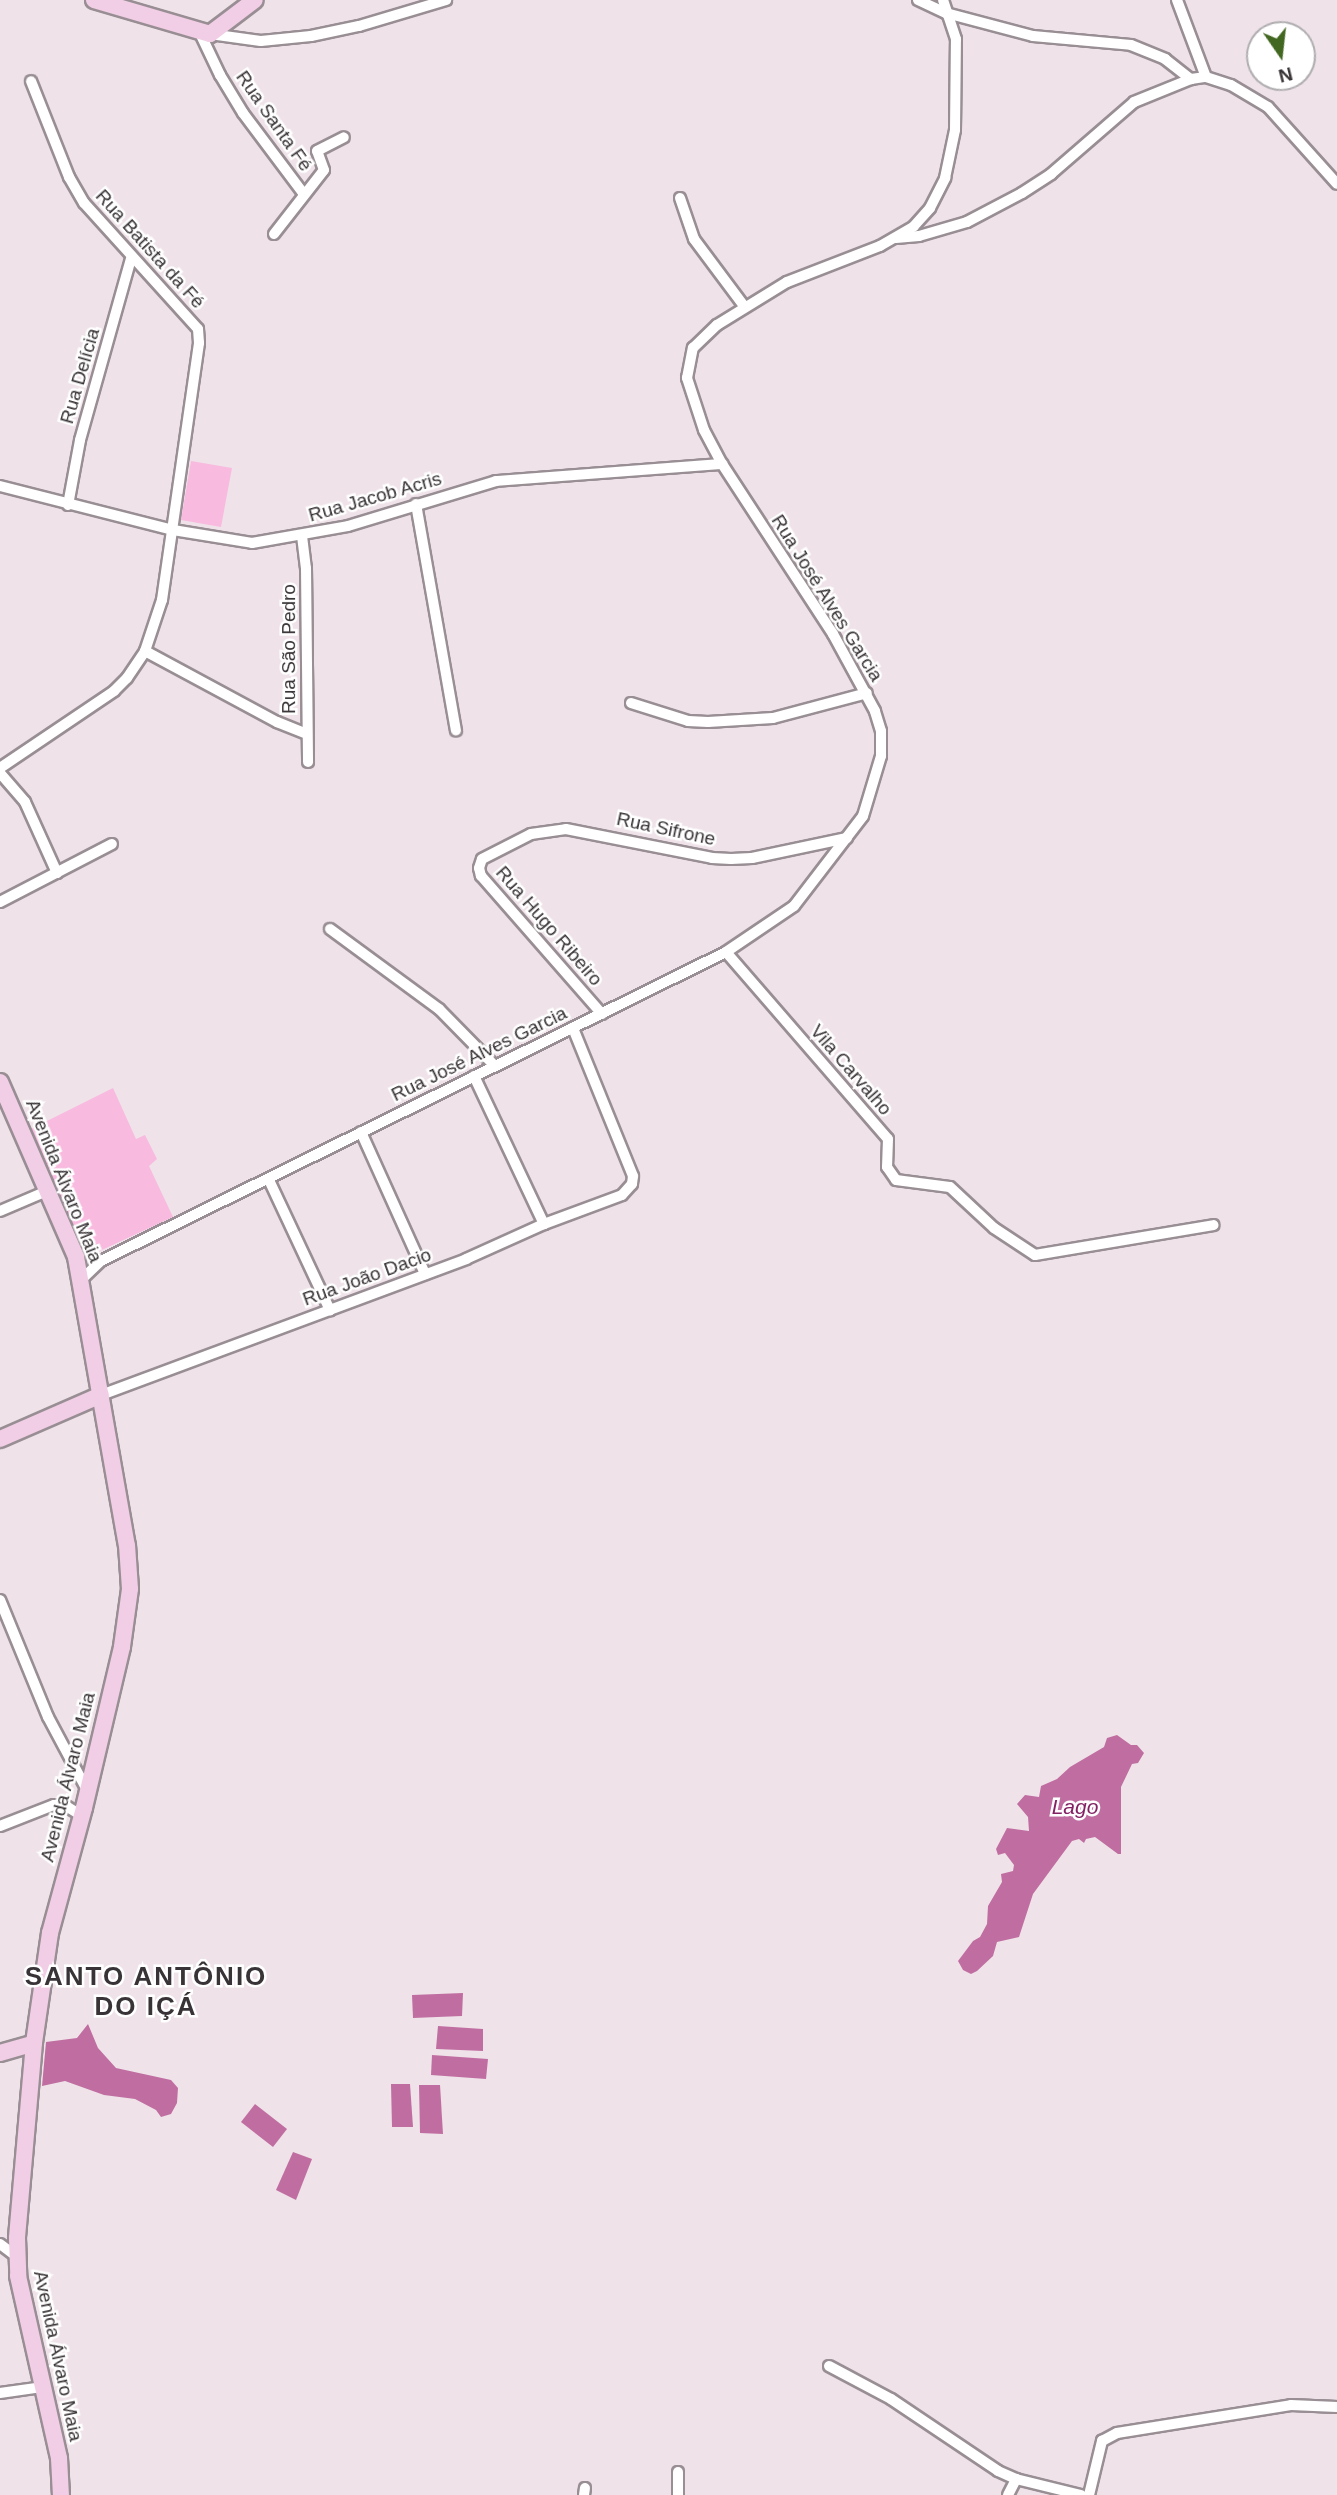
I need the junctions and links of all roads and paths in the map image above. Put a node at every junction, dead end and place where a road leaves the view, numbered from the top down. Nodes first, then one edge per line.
1 (94, 0) edge
2 (255, 0) edge
3 (446, 0) edge
4 (918, 0) edge
5 (943, 0) edge
6 (1177, 0) edge
7 (946, 13) junction
8 (205, 32) junction
9 (1206, 77) junction
10 (1191, 79) junction
11 (31, 81) dead end
12 (344, 137) dead end
13 (1337, 184) edge
14 (303, 193) junction
15 (680, 198) dead end
16 (274, 234) dead end
17 (894, 238) junction
18 (131, 259) junction
19 (744, 306) junction
20 (722, 464) junction
21 (0, 486) edge
22 (416, 504) junction
23 (68, 505) junction
24 (173, 530) junction
25 (302, 536) junction
26 (145, 651) junction
27 (867, 693) junction
28 (631, 703) dead end
29 (456, 731) dead end
30 (307, 734) junction
31 (308, 762) dead end
32 (0, 768) edge
33 (0, 773) edge
34 (847, 838) junction
35 (112, 844) dead end
36 (482, 859) joint
37 (57, 873) junction
38 (0, 902) edge
39 (330, 929) dead end
40 (726, 952) junction
41 (602, 1014) junction
42 (573, 1028) junction
43 (494, 1065) junction
44 (474, 1076) junction
45 (0, 1082) edge
46 (361, 1132) junction
47 (269, 1180) junction
48 (47, 1191) junction
49 (0, 1211) edge
50 (544, 1224) junction
51 (1214, 1225) dead end
52 (76, 1257) junction
53 (101, 1261) junction
54 (425, 1274) junction
55 (81, 1280) junction
56 (330, 1310) junction
57 (101, 1395) junction
58 (0, 1438) edge
59 (0, 1600) edge
60 (88, 1792) junction
61 (82, 1816) junction
62 (0, 1826) edge
63 (33, 2043) junction
64 (0, 2053) edge
65 (0, 2244) edge
66 (16, 2256) junction
67 (829, 2366) dead end
68 (42, 2386) junction
69 (0, 2393) edge
70 (1337, 2407) edge
71 (677, 2473) dead end
72 (1016, 2479) junction
73 (61, 2495) edge
74 (678, 2495) edge
75 (1007, 2495) edge
76 (1081, 2495) edge
77 (1090, 2495) edge

1 - 8 street
2 - 8 street
3 - 8 street
4 - 7 street
5 - 7 street, Rua José Alves Garcia
6 - 9 street
7 - 10 street
7 - 17 street, Rua José Alves Garcia
8 - 14 street, Rua Santa Fé
9 - 10 street
9 - 13 street
10 - 17 street
11 - 18 street, Rua Batista da Fé
12 - 14 street
14 - 16 street
15 - 19 street
17 - 19 street, Rua José Alves Garcia
18 - 23 street, Rua Delícia
18 - 24 street, Rua Batista da Fé
19 - 20 street, Rua José Alves Garcia
20 - 22 street, Rua Jacob Acris
20 - 27 street, Rua José Alves Garcia
21 - 23 street, Rua Jacob Acris
22 - 25 street, Rua Jacob Acris
22 - 29 street
23 - 24 street, Rua Jacob Acris
24 - 25 street, Rua Jacob Acris
24 - 26 street, Rua Batista da Fé
25 - 30 street, Rua São Pedro
26 - 30 street
26 - 32 street, Rua Batista da Fé
27 - 28 street
27 - 34 street, Rua José Alves Garcia
30 - 31 street, Rua São Pedro
33 - 37 street
34 - 36 street, Rua Sifrone
34 - 40 street, Rua José Alves Garcia
35 - 37 street
36 - 41 street, Rua Hugo Ribeiro
37 - 38 street
39 - 43 street
40 - 41 street, Rua José Alves Garcia
40 - 51 street, Vila Carvalho
41 - 42 street, Rua José Alves Garcia
42 - 43 street, Rua José Alves Garcia
42 - 50 street, Rua João Dacio
43 - 44 street, Rua José Alves Garcia
44 - 46 street, Rua José Alves Garcia
44 - 50 street
45 - 48 street, Avenida Álvaro Maia
46 - 47 street, Rua José Alves Garcia
46 - 54 street
47 - 53 street, Rua José Alves Garcia
47 - 56 street
48 - 49 street
48 - 52 street, Avenida Álvaro Maia
50 - 54 street, Rua João Dacio
52 - 53 street
52 - 55 street, Avenida Álvaro Maia
53 - 55 street, Rua José Alves Garcia
54 - 56 street, Rua João Dacio
55 - 57 street, Avenida Álvaro Maia
56 - 57 street, Rua João Dacio
57 - 58 street
57 - 60 street, Avenida Álvaro Maia
59 - 60 street
60 - 61 street, Avenida Álvaro Maia
61 - 62 street
61 - 63 street, Avenida Álvaro Maia
63 - 64 street
63 - 66 street, Avenida Álvaro Maia
65 - 66 street
66 - 68 street, Avenida Álvaro Maia
67 - 72 street
68 - 69 street
68 - 73 street, Avenida Álvaro Maia
70 - 77 street
71 - 74 street
72 - 75 street
72 - 76 street

